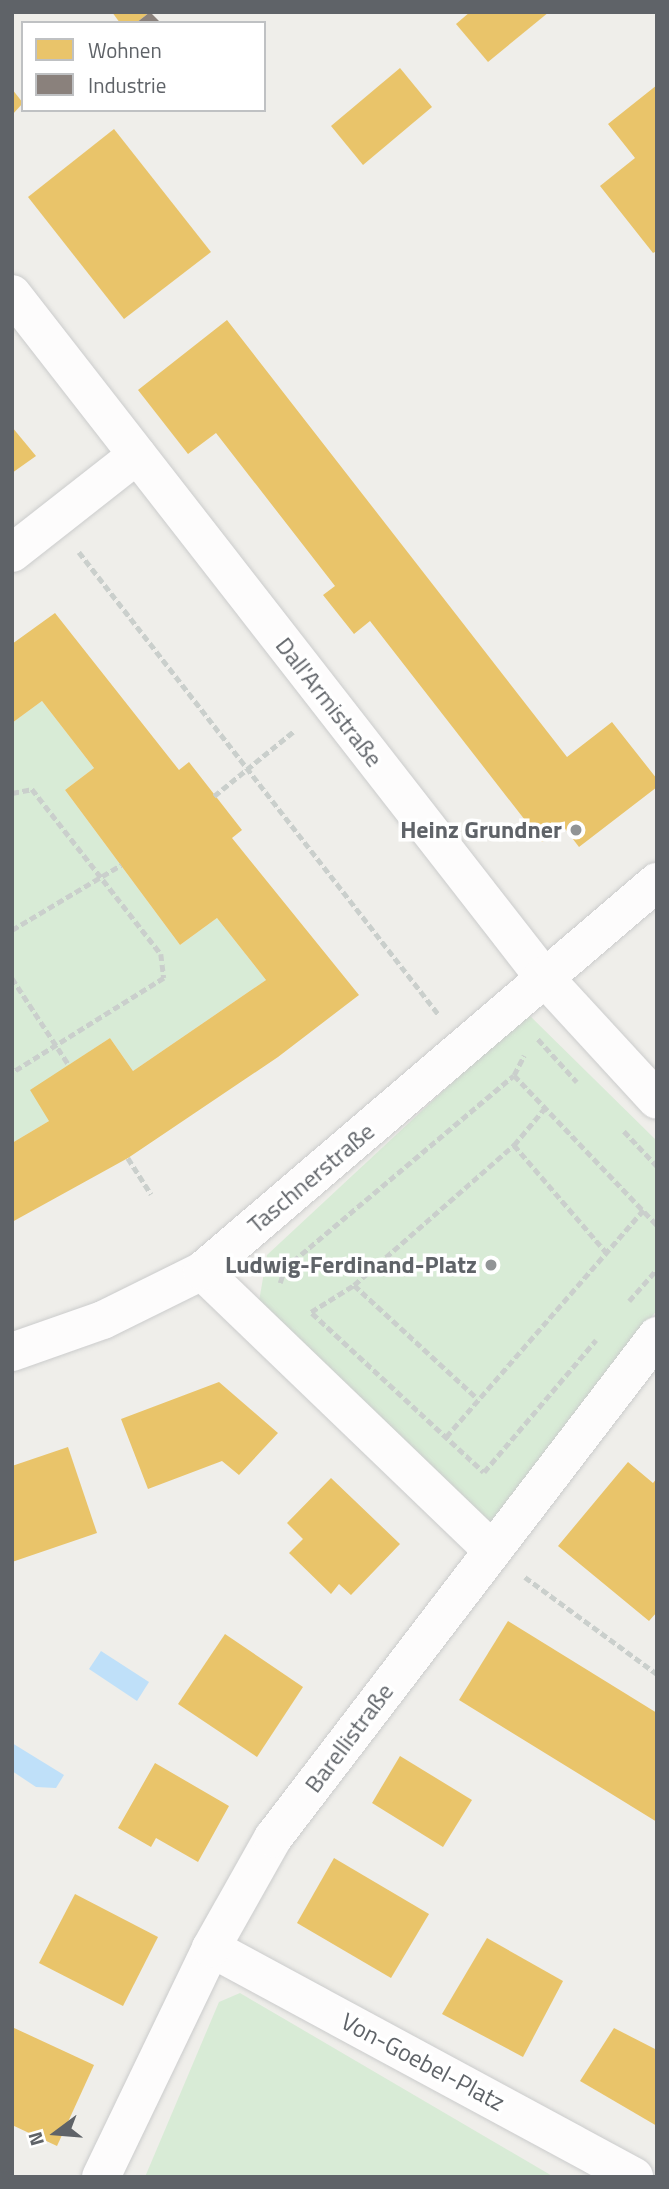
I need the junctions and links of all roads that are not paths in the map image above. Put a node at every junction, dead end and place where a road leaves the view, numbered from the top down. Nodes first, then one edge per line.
1 (12, 294) edge
2 (137, 455) junction
3 (12, 553) edge
4 (657, 881) edge
5 (543, 976) junction
6 (657, 1100) edge
7 (202, 1271) junction
8 (657, 1336) edge
9 (12, 1352) edge
10 (492, 1550) junction
11 (211, 1948) junction
12 (101, 2177) edge
13 (634, 2177) edge

1 - 2 street, Dall'Armistraße
2 - 3 street
2 - 5 street, Dall'Armistraße
4 - 5 street, Taschnerstraße
5 - 6 street, Dall'Armistraße
5 - 7 street, Taschnerstraße
7 - 9 street, Taschnerstraße
7 - 10 street
8 - 10 street, Barellistraße
10 - 11 street, Barellistraße
11 - 12 street, Barellistraße
11 - 13 street, Von-Goebel-Platz

